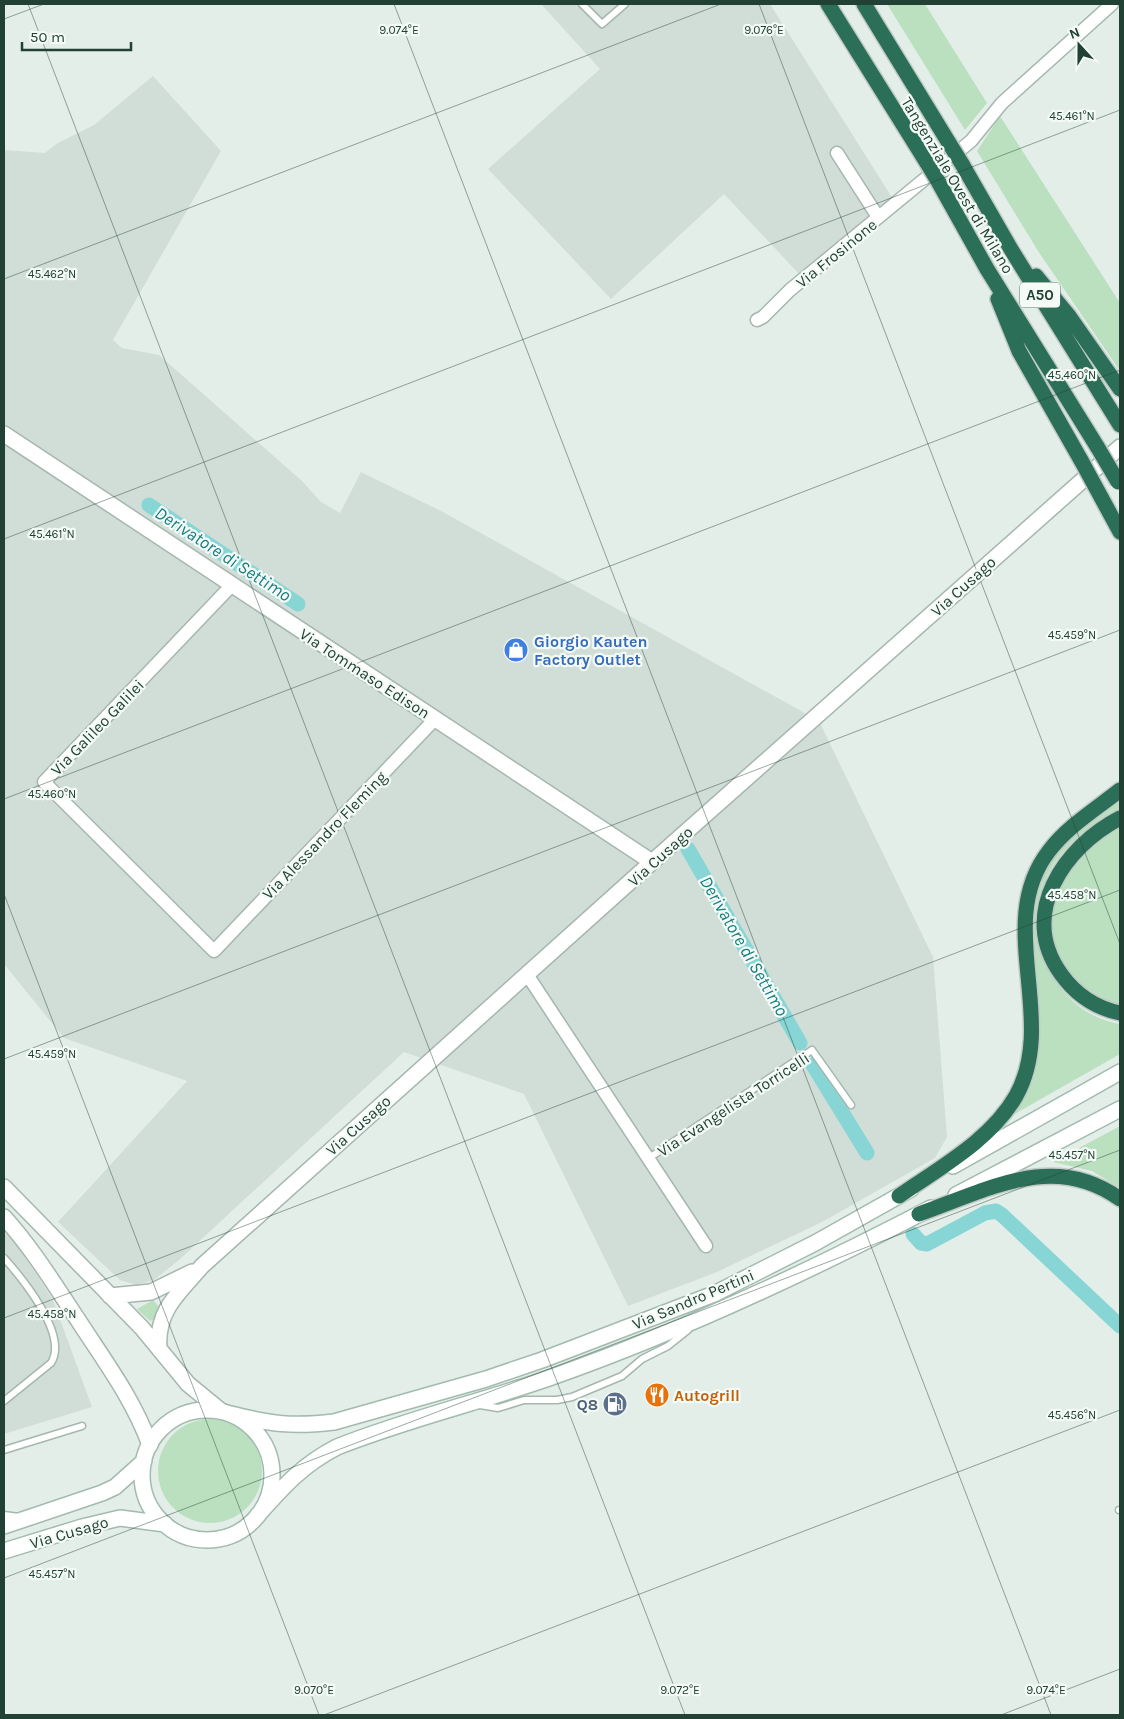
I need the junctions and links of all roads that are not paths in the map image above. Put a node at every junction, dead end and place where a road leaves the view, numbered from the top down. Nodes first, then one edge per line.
1 (582, 4) edge
2 (625, 4) edge
3 (828, 4) edge
4 (864, 4) edge
5 (1112, 4) edge
6 (836, 153) dead end
7 (878, 217) junction
8 (1012, 252) junction
9 (987, 269) junction
10 (757, 320) dead end
11 (1120, 389) edge
12 (1120, 425) edge
13 (4, 434) edge
14 (1120, 447) edge
15 (1119, 484) edge
16 (1120, 532) edge
17 (232, 585) junction
18 (435, 719) junction
19 (1120, 790) edge
20 (1120, 818) edge
21 (652, 862) junction
22 (214, 951) joint
23 (528, 976) junction
24 (1120, 1014) edge
25 (1120, 1072) edge
26 (851, 1105) dead end
27 (1120, 1109) edge
28 (648, 1158) junction
29 (4, 1187) edge
30 (899, 1196) junction
31 (1120, 1199) edge
32 (919, 1214) junction
33 (4, 1218) edge
34 (706, 1246) dead end
35 (4, 1258) edge
36 (202, 1266) junction
37 (110, 1296) junction
38 (701, 1320) junction
39 (160, 1348) junction
40 (4, 1401) edge
41 (471, 1404) junction
42 (226, 1413) junction
43 (82, 1426) dead end
44 (150, 1445) junction
45 (4, 1450) edge
46 (144, 1461) junction
47 (4, 1515) edge
48 (257, 1516) junction
49 (25, 1518) junction
50 (164, 1524) junction
51 (4, 1526) edge
52 (4, 1551) edge

1 - 2 lane
3 - 9 highway, Tangenziale Ovest di Milano / A50, bridge
4 - 8 highway, Tangenziale Ovest di Milano / A50, bridge
5 - 7 street, Via Frosinone
6 - 7 street
7 - 10 street, Via Frosinone
8 - 11 highway
8 - 12 highway, Tangenziale Ovest di Milano / A50
9 - 15 highway, Tangenziale Ovest di Milano / A50, bridge
9 - 16 highway, bridge
13 - 17 street, Via Tommaso Edison
14 - 21 street, Via Cusago
17 - 18 street, Via Tommaso Edison
17 - 22 street, Via Galileo Galilei
18 - 21 street, Via Tommaso Edison
18 - 22 street, Via Alessandro Fleming
19 - 30 highway
20 - 24 highway
21 - 23 street, Via Cusago
23 - 28 street, Via Evangelista Torricelli
23 - 36 street, Via Cusago
25 - 30 street, Via Sandro Pertini
26 - 28 lane, Via Evangelista Torricelli
27 - 32 street, Via Sandro Pertini
28 - 34 street, Via Evangelista Torricelli
29 - 37 street
30 - 42 street, Via Sandro Pertini
31 - 32 highway
32 - 38 street, Via Sandro Pertini
33 - 44 street
35 - 40 lane
36 - 37 street, Via Cusago
36 - 39 street, Via Cusago
37 - 39 street
38 - 41 street, Via Sandro Pertini
38 - 41 lane
39 - 42 street
41 - 48 street, Via Sandro Pertini
42 - 44 street
42 - 48 street
43 - 45 lane
44 - 46 street
46 - 49 street, Via Cusago
46 - 50 street
47 - 49 lane
48 - 50 street
49 - 51 street, Via Cusago
50 - 52 street, Via Cusago

